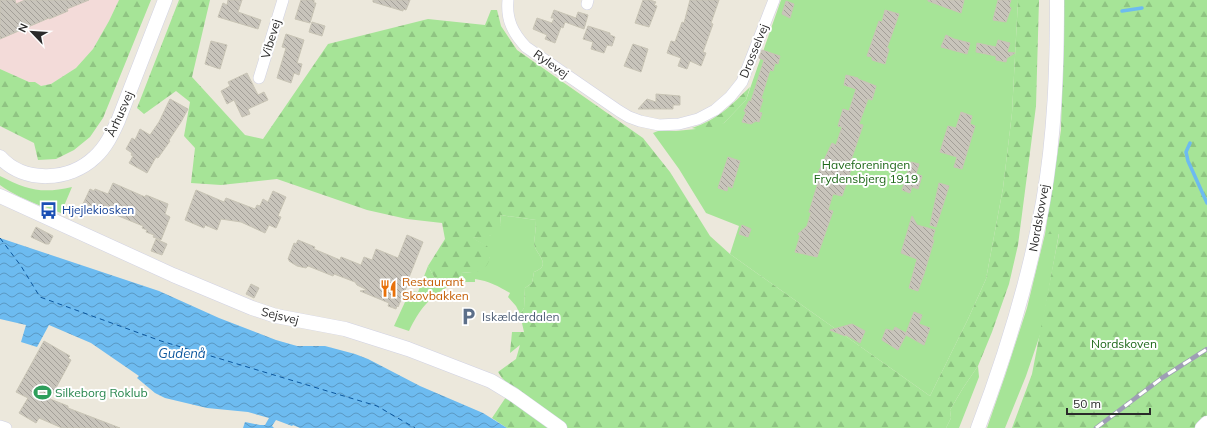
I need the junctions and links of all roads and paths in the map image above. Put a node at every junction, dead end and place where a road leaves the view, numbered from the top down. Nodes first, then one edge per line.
1 (165, 0) edge
2 (283, 0) edge
3 (508, 0) edge
4 (774, 0) edge
5 (1057, 0) edge
6 (259, 78) dead end
7 (619, 112) joint
8 (2, 161) edge
9 (0, 196) edge
10 (1207, 423) edge
11 (0, 426) edge
12 (6, 428) edge
13 (560, 428) edge
14 (978, 428) edge
15 (1202, 428) edge

1 - 8 street, Århusvej
2 - 6 street, Vibevej
3 - 7 street, Rylevej
4 - 7 street, Drosselvej
5 - 14 street, Nordskovvej
9 - 13 street, Sejsvej
10 - 15 street
11 - 12 street

